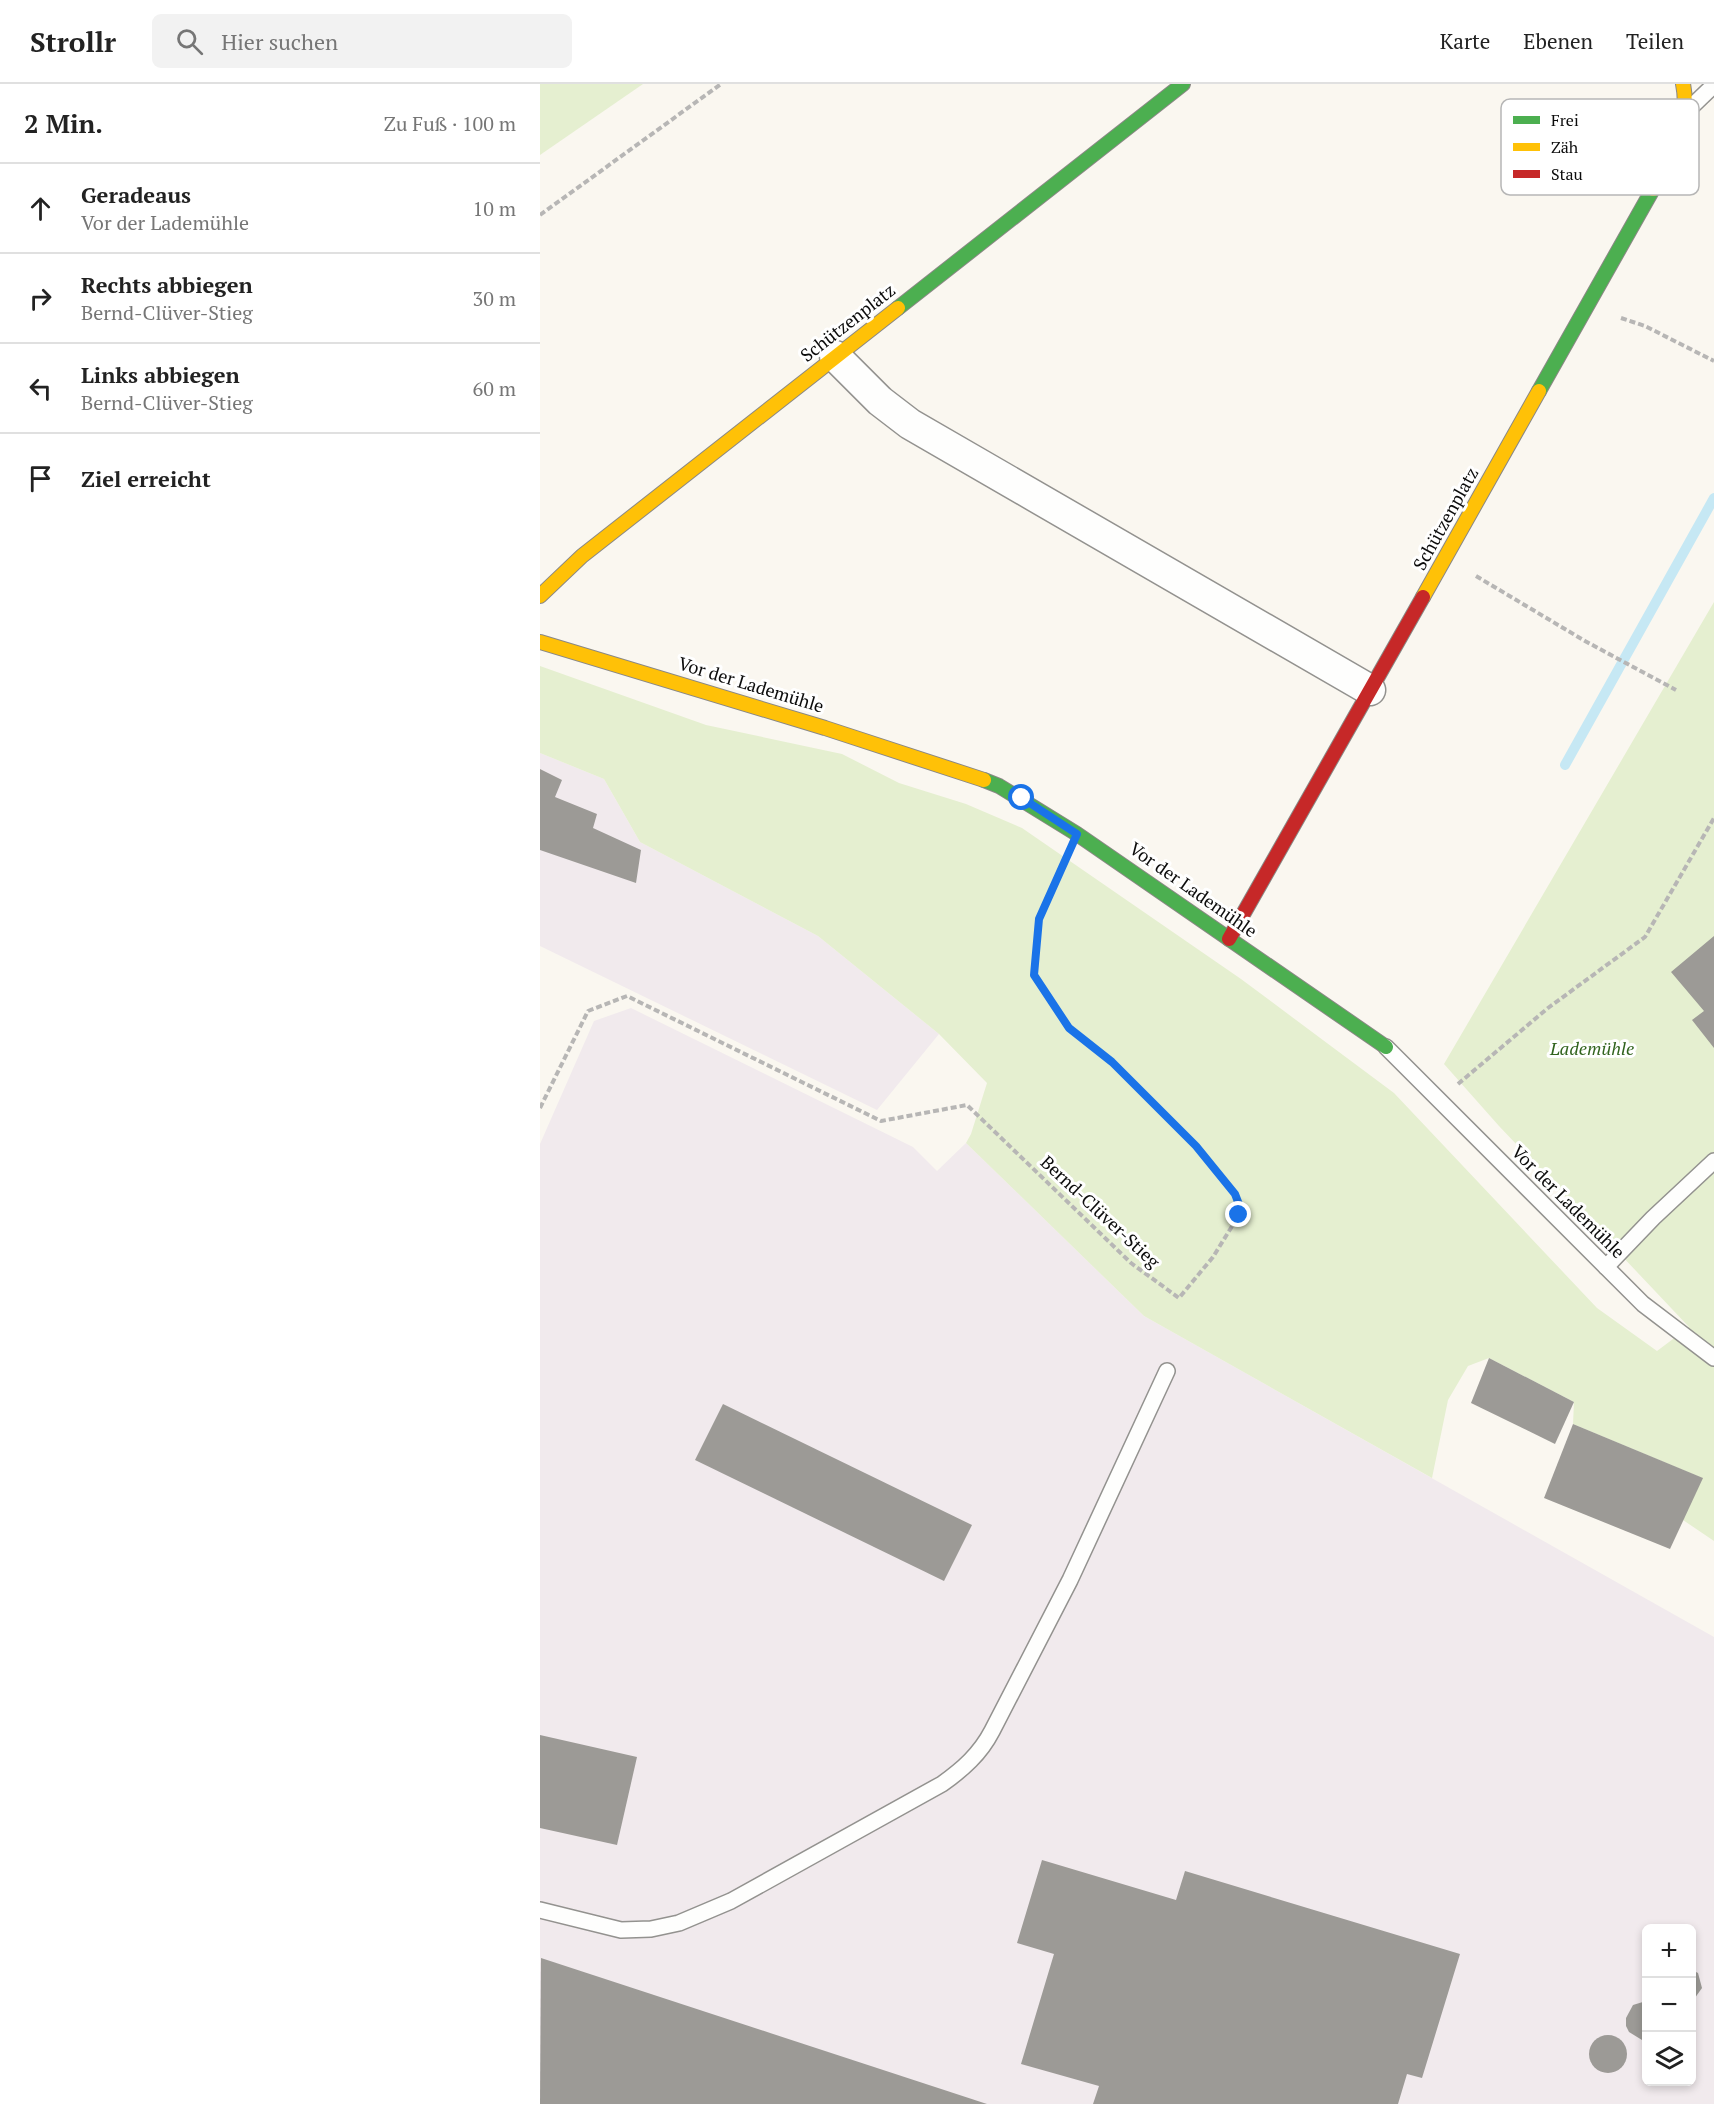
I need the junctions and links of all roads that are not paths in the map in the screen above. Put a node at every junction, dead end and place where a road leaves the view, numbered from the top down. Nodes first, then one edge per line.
1 (1183, 84) edge
2 (1683, 84) edge
3 (1714, 86) edge
4 (1687, 99) edge
5 (1699, 100) edge
6 (1650, 195) edge
7 (835, 356) junction
8 (540, 596) edge
9 (540, 642) edge
10 (1370, 690) junction
11 (1229, 939) junction
12 (1386, 1047) joint
13 (1714, 1161) edge
14 (1606, 1267) junction
15 (1714, 1358) edge
16 (1167, 1371) dead end
17 (540, 1910) edge

1 - 7 street, Schützenplatz
2 - 4 street
3 - 5 lane
6 - 10 street, Schützenplatz
7 - 8 street, Schützenplatz
7 - 10 street
9 - 11 street, Vor der Lademühle
10 - 11 street, Schützenplatz
11 - 12 street, Vor der Lademühle
12 - 14 lane, Vor der Lademühle
13 - 14 lane
14 - 15 lane, Vor der Lademühle
16 - 17 lane

